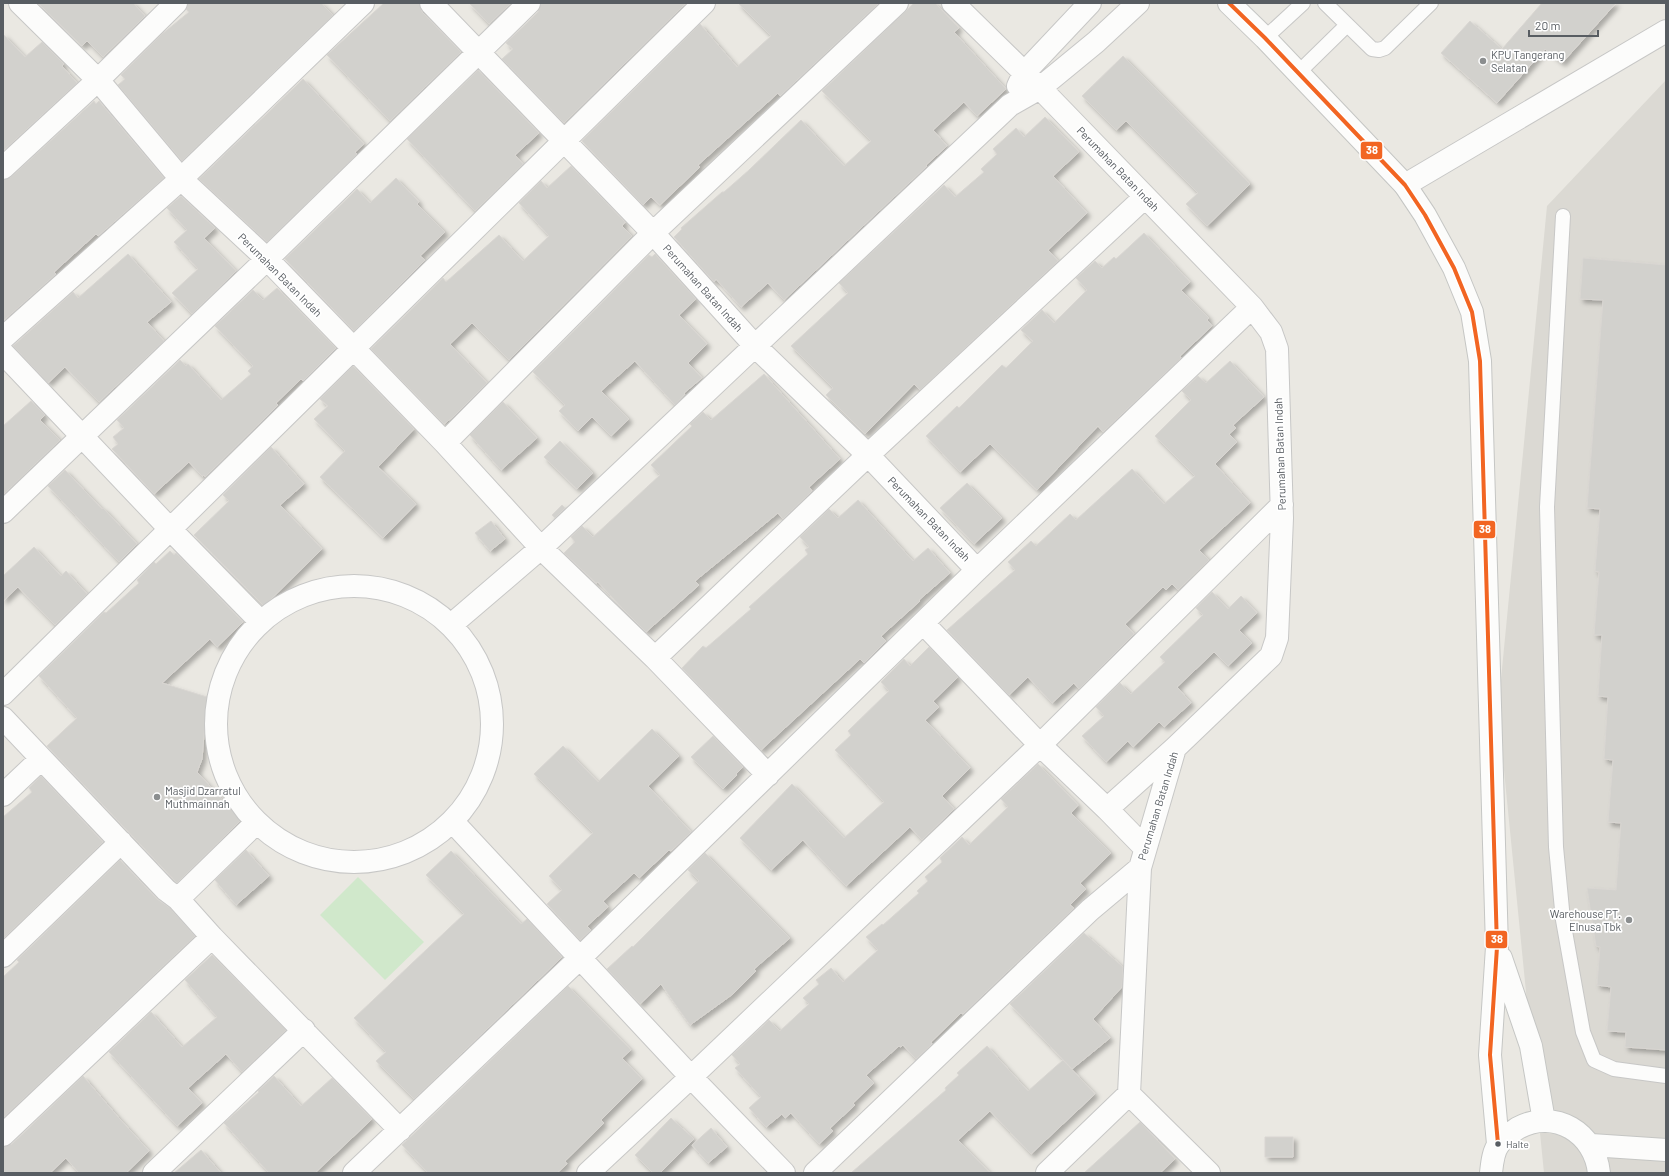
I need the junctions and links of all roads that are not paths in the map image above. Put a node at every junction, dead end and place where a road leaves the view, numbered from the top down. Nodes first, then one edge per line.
1 (20, 3) edge
2 (176, 3) edge
3 (363, 3) edge
4 (431, 3) edge
5 (529, 3) edge
6 (704, 3) edge
7 (897, 3) edge
8 (953, 3) edge
9 (1090, 3) edge
10 (1138, 3) edge
11 (1229, 3) edge
12 (1303, 3) edge
13 (1325, 3) edge
14 (1431, 3) edge
15 (1347, 25) junction
16 (1666, 31) edge
17 (1265, 38) junction
18 (479, 52) junction
19 (1298, 73) junction
20 (98, 80) junction
21 (1032, 80) junction
22 (564, 141) junction
23 (3, 168) edge
24 (181, 179) junction
25 (1405, 185) junction
26 (1145, 197) junction
27 (1562, 216) dead end
28 (653, 233) junction
29 (267, 259) junction
30 (1252, 307) junction
31 (3, 338) edge
32 (756, 347) junction
33 (353, 349) junction
34 (3, 353) edge
35 (82, 436) junction
36 (444, 443) junction
37 (868, 456) junction
38 (1282, 505) junction
39 (3, 512) edge
40 (170, 529) junction
41 (541, 548) junction
42 (977, 570) junction
43 (260, 621) junction
44 (923, 623) junction
45 (451, 625) junction
46 (655, 658) junction
47 (3, 694) edge
48 (3, 718) edge
49 (1040, 745) junction
50 (1175, 748) junction
51 (42, 759) junction
52 (768, 775) junction
53 (3, 795) edge
54 (1107, 809) junction
55 (453, 822) junction
56 (256, 824) junction
57 (121, 842) junction
58 (1142, 858) junction
59 (178, 899) junction
60 (212, 937) junction
61 (1497, 947) junction
62 (3, 956) edge
63 (580, 957) junction
64 (304, 1030) junction
65 (1666, 1076) edge
66 (691, 1077) junction
67 (1129, 1094) junction
68 (1544, 1120) junction
69 (400, 1130) junction
70 (3, 1135) edge
71 (1498, 1144) junction
72 (1590, 1145) junction
73 (1666, 1150) edge
74 (154, 1173) edge
75 (354, 1173) edge
76 (588, 1173) edge
77 (784, 1173) edge
78 (815, 1173) edge
79 (1047, 1173) edge
80 (1210, 1173) edge
81 (1491, 1173) edge
82 (1599, 1173) edge

1 - 20 street, Perumahan Batan Indah
2 - 20 street
3 - 24 street
4 - 18 street, Perumahan Batan Indah
5 - 18 street
6 - 22 street
7 - 28 street
8 - 21 street, Perumahan Batan Indah
9 - 21 street
10 - 21 street
11 - 17 street
12 - 17 lane
13 - 15 lane
14 - 15 lane
15 - 19 lane
16 - 25 street
17 - 19 street
18 - 22 street, Perumahan Batan Indah
18 - 29 street
19 - 25 street
20 - 23 street
20 - 24 street, Perumahan Batan Indah
21 - 26 street, Perumahan Batan Indah
21 - 32 street
22 - 28 street, Perumahan Batan Indah
22 - 33 street
24 - 29 street, Perumahan Batan Indah
24 - 31 street
25 - 61 street
26 - 30 street, Perumahan Batan Indah
26 - 37 street
27 - 65 lane
28 - 32 street, Perumahan Batan Indah
28 - 36 street
29 - 33 street, Perumahan Batan Indah
29 - 35 street
30 - 38 street, Perumahan Batan Indah
30 - 42 street
32 - 37 street, Perumahan Batan Indah
32 - 41 street
33 - 36 street, Perumahan Batan Indah
33 - 40 street
34 - 35 street
35 - 39 street
35 - 40 street
36 - 41 street, Perumahan Batan Indah
37 - 42 street, Perumahan Batan Indah
37 - 46 street
38 - 49 street
38 - 50 street, Perumahan Batan Indah
40 - 43 street
40 - 47 street
41 - 45 street
41 - 46 street, Perumahan Batan Indah
42 - 44 street
43 - 45 street
43 - 56 street
44 - 49 street
44 - 52 street
45 - 55 street
46 - 52 street, Perumahan Batan Indah
48 - 51 street
49 - 54 street
49 - 66 street
50 - 54 street
50 - 58 street, Perumahan Batan Indah
51 - 53 street
51 - 57 street
52 - 63 street
54 - 58 street
55 - 56 street
55 - 63 street
56 - 59 street
57 - 59 street
57 - 62 street
58 - 67 street, Perumahan Batan Indah
58 - 78 street
59 - 60 street
60 - 64 street
60 - 70 street
61 - 68 street
61 - 71 street
63 - 66 street
63 - 69 street
64 - 69 street
64 - 74 street
66 - 76 street
66 - 77 street
67 - 79 street
67 - 80 street
68 - 71 street
68 - 72 street
69 - 75 street
71 - 81 street
72 - 73 street
72 - 82 street

